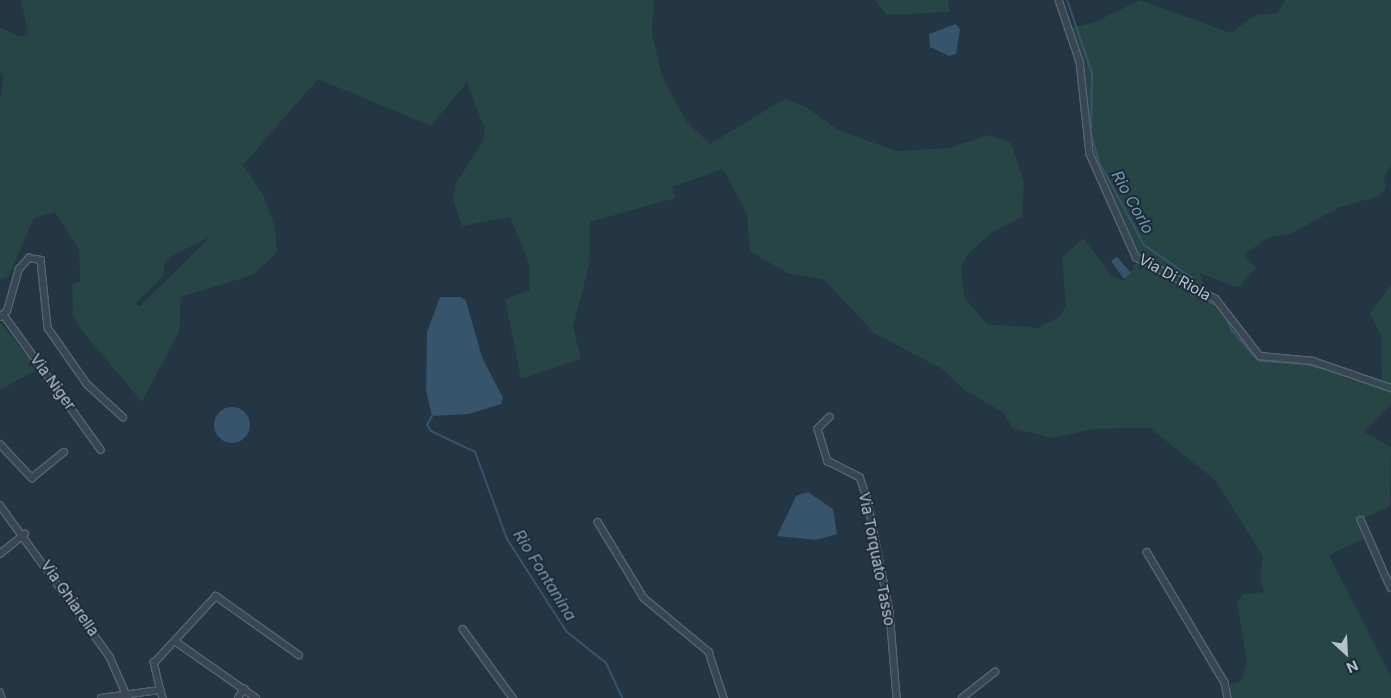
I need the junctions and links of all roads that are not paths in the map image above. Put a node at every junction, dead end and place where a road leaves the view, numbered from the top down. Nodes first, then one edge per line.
1 (1059, 0) edge
2 (2, 316) edge
3 (1391, 388) edge
4 (123, 417) dead end
5 (830, 417) dead end
6 (0, 444) edge
7 (101, 450) dead end
8 (64, 452) dead end
9 (0, 504) edge
10 (1361, 520) dead end
11 (598, 522) dead end
12 (25, 534) junction
13 (1147, 552) dead end
14 (0, 554) edge
15 (1391, 588) edge
16 (463, 628) dead end
17 (175, 640) junction
18 (299, 655) dead end
19 (995, 672) dead end
20 (244, 689) junction
21 (160, 690) junction
22 (0, 692) edge
23 (127, 696) edge
24 (2, 698) edge
25 (101, 698) edge
26 (163, 698) edge
27 (238, 698) edge
28 (256, 698) edge
29 (514, 698) edge
30 (724, 698) edge
31 (897, 698) edge
32 (962, 698) edge
33 (1228, 698) edge

1 - 3 street, Via Di Riola
2 - 4 street
2 - 7 street, Via Niger
5 - 31 street, Via Torquato Tasso
6 - 8 street
9 - 12 street, Via Ghiarella
10 - 15 street
11 - 30 street
12 - 14 street
12 - 23 street, Via Ghiarella
13 - 33 street
16 - 29 street
17 - 18 street
17 - 20 street
17 - 21 street
19 - 32 street
20 - 27 street
20 - 28 street
21 - 23 street
21 - 26 street
22 - 24 street
23 - 25 street

